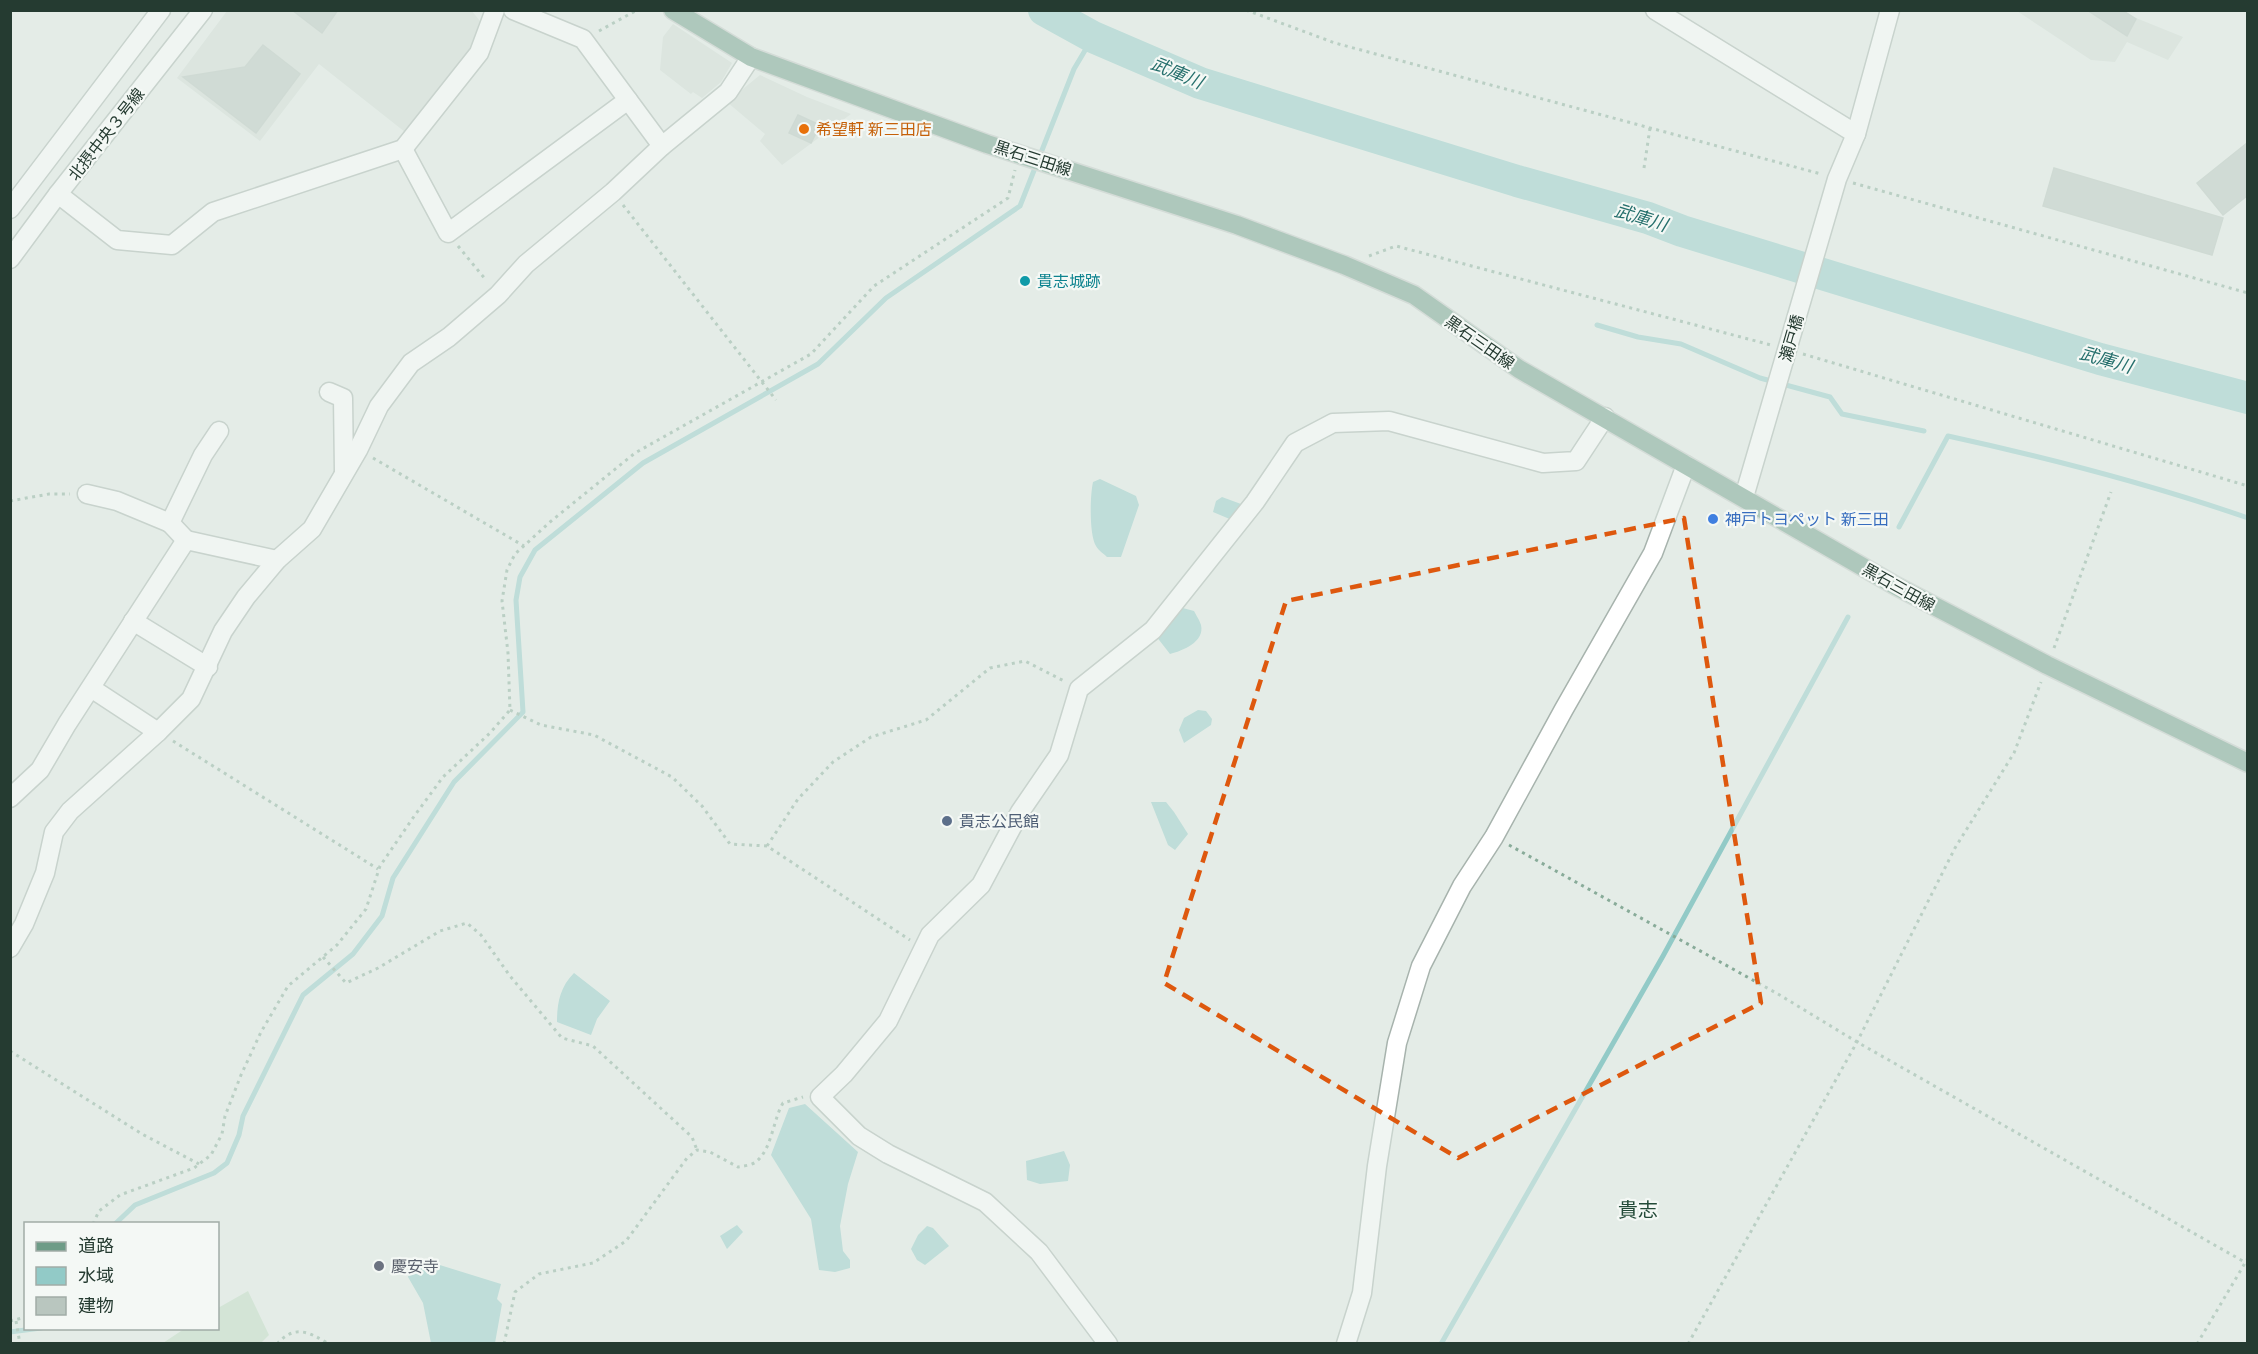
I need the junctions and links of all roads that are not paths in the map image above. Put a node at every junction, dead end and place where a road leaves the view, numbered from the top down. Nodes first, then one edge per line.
1 (161, 10) edge
2 (203, 10) edge
3 (495, 10) edge
4 (513, 10) edge
5 (673, 10) edge
6 (1655, 10) edge
7 (1890, 10) edge
8 (751, 57) junction
9 (628, 100) junction
10 (1856, 134) junction
11 (662, 146) junction
12 (403, 149) junction
13 (58, 194) junction
14 (10, 209) edge
15 (10, 259) edge
16 (329, 392) dead end
17 (1605, 417) junction
18 (219, 432) dead end
19 (1686, 465) junction
20 (344, 474) junction
21 (87, 494) road end
22 (1744, 498) junction
23 (170, 524) junction
24 (186, 540) junction
25 (277, 560) junction
26 (133, 621) junction
27 (208, 667) junction
28 (92, 688) junction
29 (158, 732) junction
30 (2247, 763) edge
31 (10, 798) edge
32 (10, 948) edge
33 (1108, 1344) edge
34 (1346, 1344) edge

1 - 14 street, 北摂中央３号線
2 - 13 street, 北摂中央３号線
3 - 12 street
4 - 9 street
5 - 8 main road, 黒石三田線
6 - 10 street
7 - 10 street, 瀬戸橋
8 - 11 street
8 - 17 main road, 黒石三田線
9 - 11 street
9 - 12 street
10 - 22 street, 瀬戸橋
11 - 20 street
12 - 13 street
13 - 15 street, 北摂中央３号線
16 - 20 street
17 - 19 main road, 黒石三田線
17 - 33 street
18 - 23 street
19 - 22 main road, 黒石三田線
19 - 34 street
20 - 25 street
21 - 23 street
22 - 30 main road, 黒石三田線
23 - 24 street
24 - 25 street
24 - 26 street
25 - 27 street
26 - 27 street
26 - 28 street
27 - 29 street
28 - 29 street
28 - 31 street
29 - 32 street

